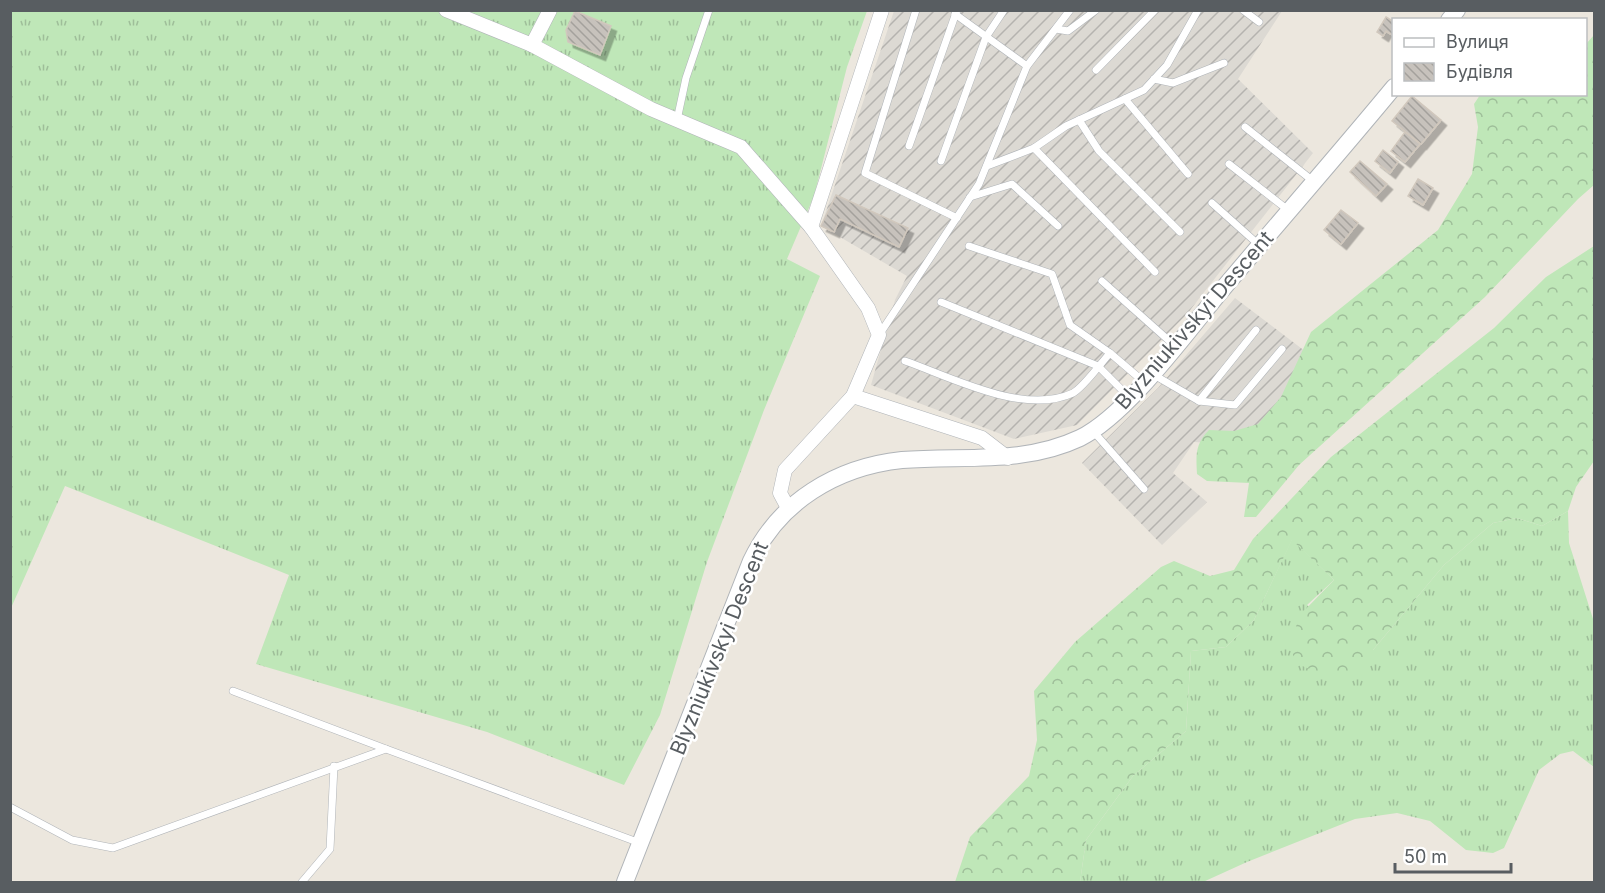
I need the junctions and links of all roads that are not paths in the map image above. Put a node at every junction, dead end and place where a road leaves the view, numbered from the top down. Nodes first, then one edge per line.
1 (446, 10) edge
2 (550, 10) edge
3 (709, 10) edge
4 (882, 10) edge
5 (916, 10) edge
6 (1004, 10) edge
7 (1070, 10) edge
8 (1096, 10) edge
9 (1155, 10) edge
10 (1198, 10) edge
11 (1243, 10) edge
12 (956, 12) edge
13 (1259, 22) dead end
14 (1056, 29) junction
15 (986, 37) junction
16 (532, 45) junction
17 (1224, 63) dead end
18 (1027, 66) junction
19 (1096, 70) dead end
20 (1154, 79) junction
21 (1392, 89) edge
22 (1125, 99) junction
23 (677, 120) junction
24 (1079, 120) junction
25 (1245, 127) dead end
26 (909, 146) dead end
27 (1034, 148) junction
28 (941, 161) dead end
29 (1229, 164) dead end
30 (987, 166) junction
31 (1188, 174) dead end
32 (1313, 181) junction
33 (970, 197) junction
34 (1212, 203) dead end
35 (1288, 210) junction
36 (957, 218) junction
37 (1058, 226) dead end
38 (811, 227) junction
39 (1180, 232) dead end
40 (1259, 245) junction
41 (969, 246) dead end
42 (1155, 272) dead end
43 (1101, 281) dead end
44 (941, 302) dead end
45 (1256, 330) dead end
46 (879, 335) junction
47 (1175, 346) junction
48 (1282, 349) dead end
49 (1110, 353) junction
50 (905, 360) dead end
51 (1098, 366) junction
52 (1148, 378) junction
53 (853, 396) junction
54 (1129, 397) junction
55 (1199, 401) junction
56 (1092, 431) junction
57 (1008, 458) junction
58 (1144, 489) dead end
59 (788, 508) junction
60 (233, 691) dead end
61 (386, 749) junction
62 (334, 766) junction
63 (10, 807) edge
64 (640, 843) junction
65 (302, 882) edge
66 (625, 882) edge

1 - 16 street
2 - 16 street
3 - 23 lane
4 - 38 street
5 - 36 lane
6 - 15 lane
7 - 14 lane
8 - 14 lane
9 - 19 lane
10 - 20 lane
11 - 13 lane
12 - 15 lane
12 - 26 lane
14 - 18 lane
15 - 18 lane
15 - 28 lane
16 - 23 street
17 - 20 lane
18 - 30 lane
20 - 22 lane
21 - 32 street, Blyzniukivskyi Descent
22 - 24 lane
22 - 31 lane
23 - 38 street
24 - 27 lane
24 - 39 lane
25 - 32 lane
27 - 30 lane
27 - 42 lane
29 - 35 lane
30 - 33 lane
32 - 35 street, Blyzniukivskyi Descent
33 - 36 lane
33 - 37 lane
34 - 40 lane
35 - 40 street, Blyzniukivskyi Descent
36 - 46 lane
38 - 46 street
40 - 47 street, Blyzniukivskyi Descent
41 - 49 lane
43 - 47 lane
44 - 51 lane
45 - 55 lane
46 - 53 street
47 - 52 street, Blyzniukivskyi Descent
48 - 55 lane
49 - 51 lane
49 - 52 lane
50 - 51 lane
51 - 54 lane
52 - 54 street, Blyzniukivskyi Descent
52 - 55 lane
53 - 57 street
53 - 59 street
54 - 56 street, Blyzniukivskyi Descent
56 - 57 street, Blyzniukivskyi Descent
56 - 58 lane
57 - 59 street, Blyzniukivskyi Descent
59 - 64 street, Blyzniukivskyi Descent
60 - 61 lane
61 - 62 lane
61 - 64 lane
62 - 63 lane
62 - 65 lane
64 - 66 street, Blyzniukivskyi Descent

